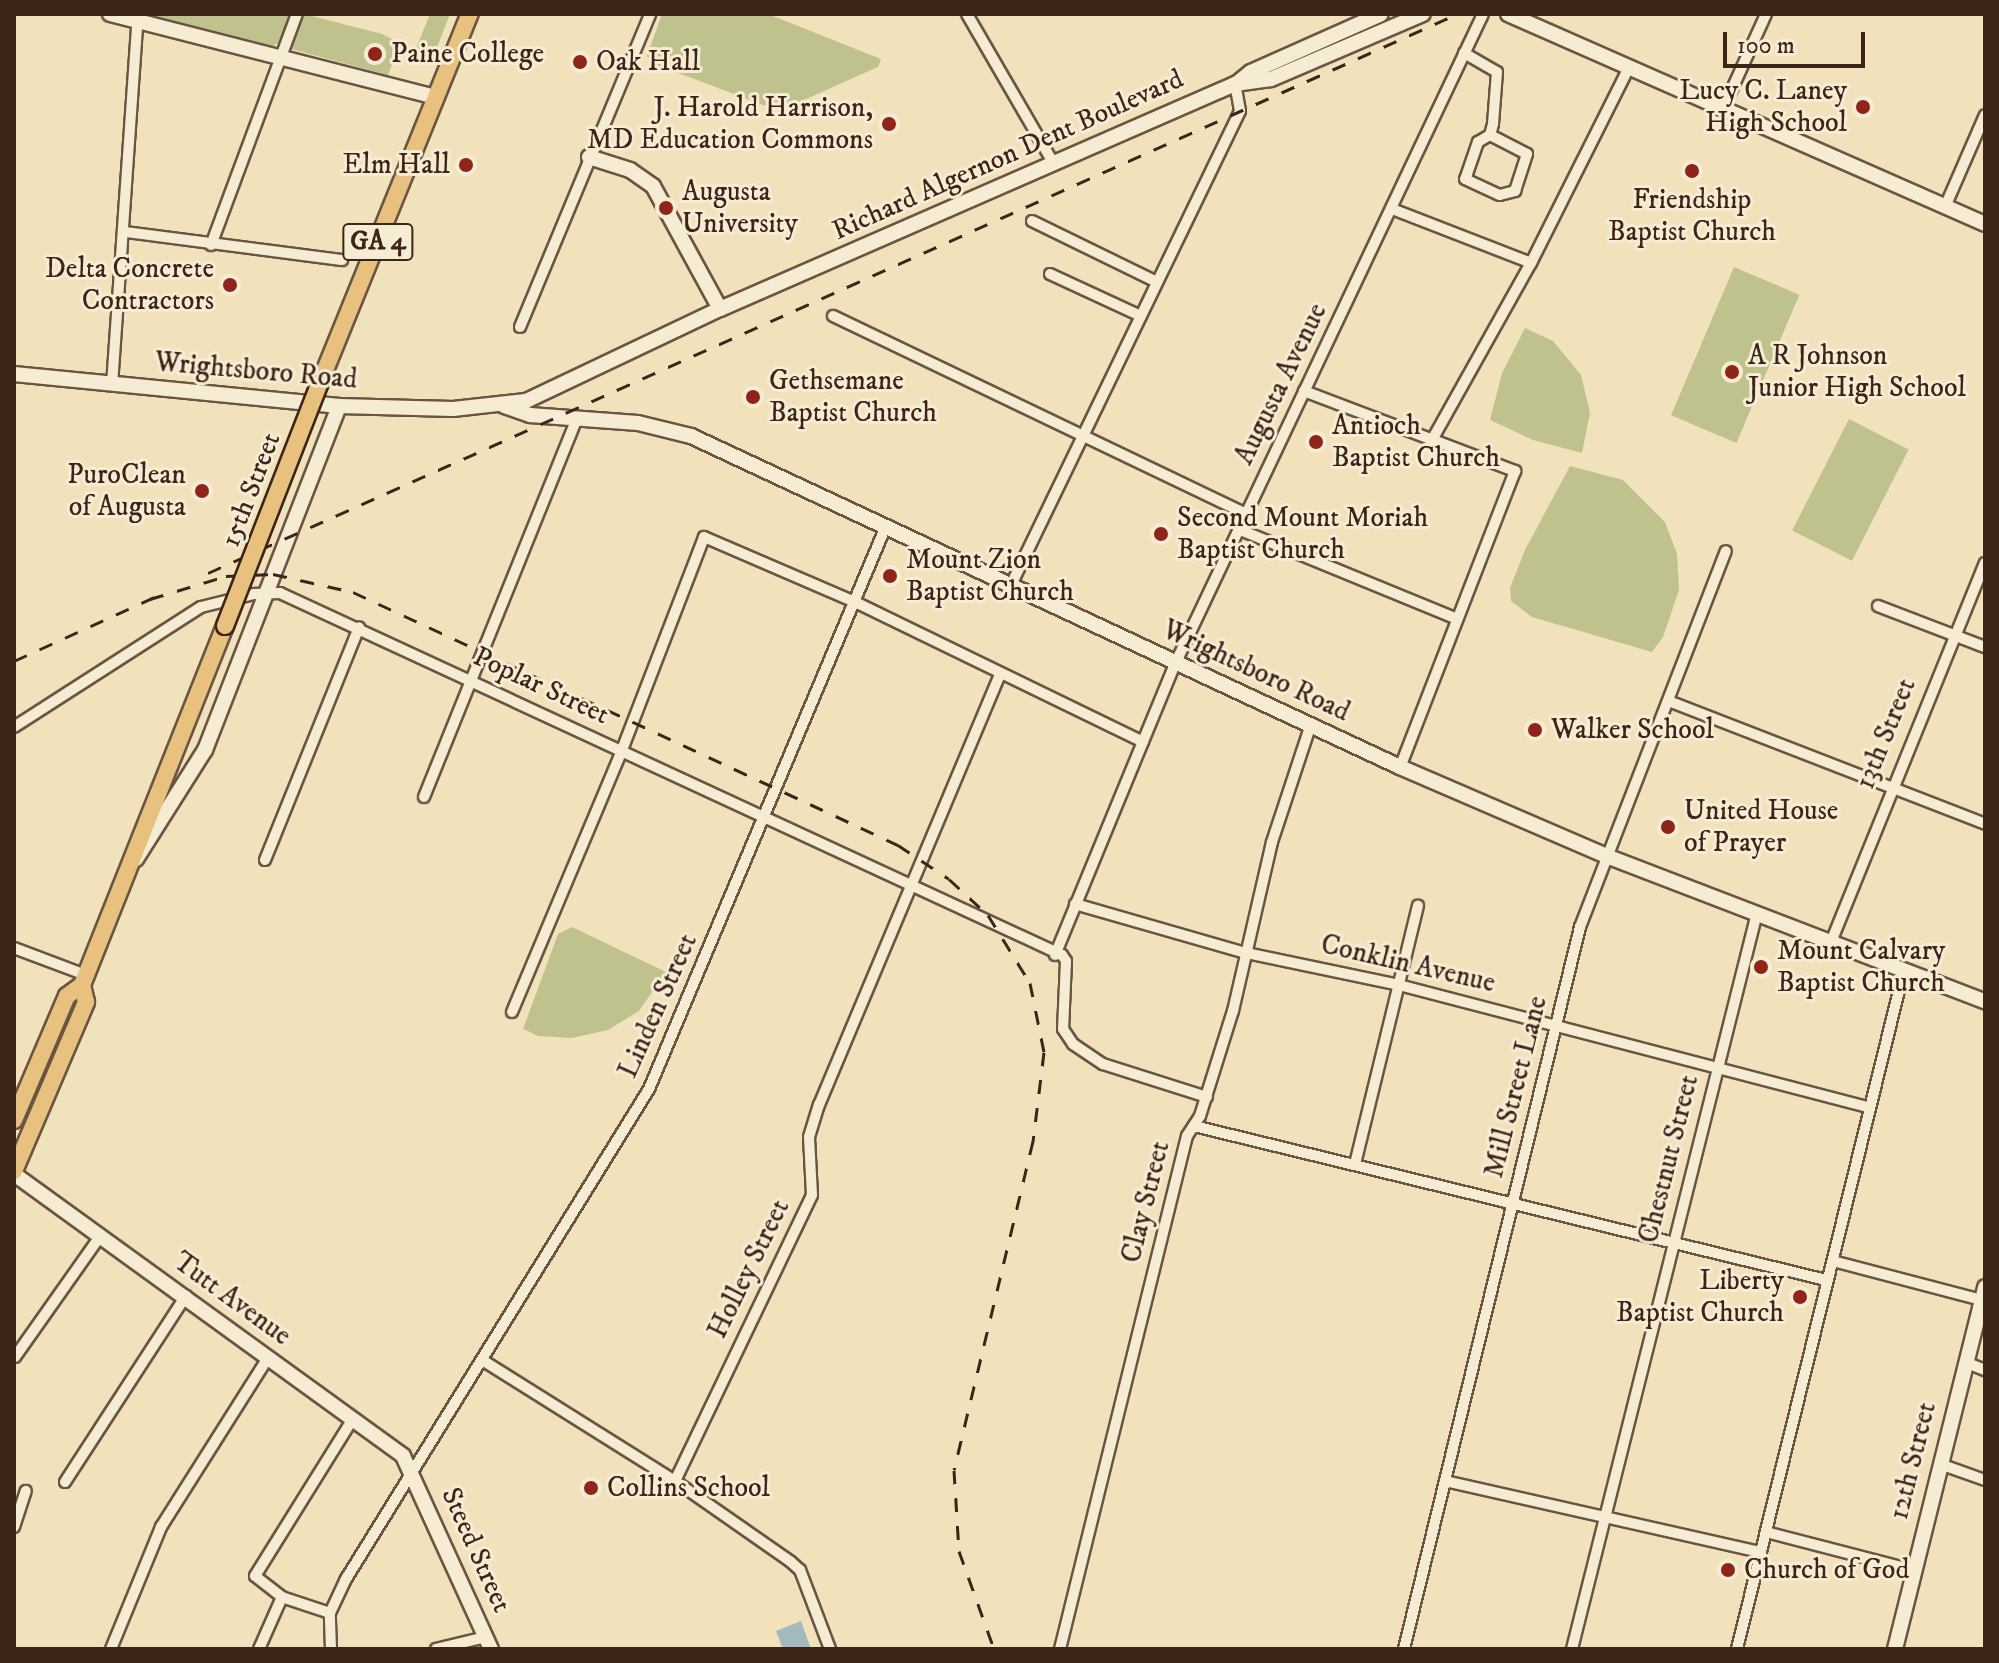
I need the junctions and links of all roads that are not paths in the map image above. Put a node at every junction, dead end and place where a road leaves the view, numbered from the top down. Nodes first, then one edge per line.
1 (110, 14) edge
2 (297, 14) edge
3 (470, 14) edge
4 (650, 14) edge
5 (1381, 14) edge
6 (1423, 14) edge
7 (1483, 14) edge
8 (1508, 14) edge
9 (1766, 14) edge
10 (968, 15) edge
11 (138, 18) edge
12 (1464, 53) junction
13 (279, 57) junction
14 (1629, 67) junction
15 (1235, 84) junction
16 (435, 97) junction
17 (1723, 109) junction
18 (1985, 115) edge
19 (1490, 135) junction
20 (589, 157) junction
21 (1054, 164) junction
22 (1945, 207) junction
23 (1392, 209) junction
24 (1032, 221) dead end
25 (1985, 224) edge
26 (126, 232) junction
27 (211, 245) junction
28 (342, 260) dead end
29 (1531, 263) junction
30 (1050, 274) dead end
31 (1157, 282) junction
32 (720, 309) junction
33 (833, 316) dead end
34 (1141, 316) junction
35 (520, 327) dead end
36 (14, 374) edge
37 (112, 385) junction
38 (1304, 391) junction
39 (339, 406) junction
40 (499, 406) junction
41 (576, 420) junction
42 (1082, 436) junction
43 (1432, 440) junction
44 (1246, 514) junction
45 (886, 526) junction
46 (1238, 529) junction
47 (1726, 551) dead end
48 (1985, 563) edge
49 (1011, 585) junction
50 (266, 593) junction
51 (855, 602) junction
52 (1878, 606) dead end
53 (1457, 619) junction
54 (359, 627) junction
55 (1953, 635) junction
56 (1985, 647) edge
57 (1176, 662) junction
58 (1000, 674) junction
59 (472, 681) junction
60 (1671, 702) junction
61 (14, 727) edge
62 (1310, 727) junction
63 (1143, 742) junction
64 (622, 750) junction
65 (1400, 767) junction
66 (1893, 788) junction
67 (424, 797) dead end
68 (766, 819) junction
69 (1985, 824) edge
70 (1609, 857) junction
71 (265, 860) dead end
72 (128, 869) junction
73 (912, 887) junction
74 (1075, 904) junction
75 (1418, 906) dead end
76 (1757, 913) junction
77 (1831, 942) junction
78 (14, 948) edge
79 (1246, 953) junction
80 (1055, 955) junction
81 (1904, 970) junction
82 (84, 980) junction
83 (1399, 985) junction
84 (1985, 1001) edge
85 (512, 1012) dead end
86 (1556, 1025) junction
87 (1717, 1066) junction
88 (1207, 1097) junction
89 (1869, 1107) junction
90 (14, 1120) edge
91 (1194, 1126) junction
92 (1355, 1164) junction
93 (14, 1173) edge
94 (1513, 1203) junction
95 (99, 1238) junction
96 (1673, 1245) junction
97 (1833, 1261) junction
98 (1826, 1280) junction
99 (186, 1296) junction
100 (1984, 1296) edge
101 (15, 1357) edge
102 (268, 1358) junction
103 (482, 1360) junction
104 (1965, 1362) junction
105 (1985, 1370) edge
106 (352, 1420) junction
107 (1940, 1464) junction
108 (413, 1473) junction
109 (1985, 1480) edge
110 (675, 1481) junction
111 (1445, 1481) junction
112 (65, 1482) dead end
113 (26, 1491) dead end
114 (1605, 1517) junction
115 (14, 1527) edge
116 (1766, 1532) junction
117 (1761, 1552) junction
118 (1913, 1570) junction
119 (282, 1597) junction
120 (330, 1613) junction
121 (489, 1643) edge
122 (111, 1649) edge
123 (259, 1649) edge
124 (331, 1649) edge
125 (436, 1649) edge
126 (830, 1649) edge
127 (1060, 1649) edge
128 (1404, 1649) edge
129 (1572, 1649) edge
130 (1737, 1649) edge
131 (1895, 1649) edge

1 - 11 street
2 - 13 street
3 - 16 main road, 15th Street / GA 4
4 - 20 street
5 - 15 street
6 - 15 street
7 - 12 street, Augusta Avenue
8 - 14 street
9 - 17 street
10 - 21 street
11 - 13 street
11 - 26 street
12 - 19 street
12 - 23 street, Augusta Avenue
13 - 16 street
13 - 27 street
14 - 17 street
14 - 29 street
15 - 21 street, Richard Algernon Dent Boulevard
15 - 31 street
16 - 72 main road, 15th Street / GA 4, bridge
17 - 22 street
18 - 22 street
19 - 19 street
20 - 32 street
20 - 35 street
21 - 32 street, Richard Algernon Dent Boulevard
22 - 25 street
23 - 29 street
23 - 38 street, Augusta Avenue
24 - 31 street
26 - 27 street
26 - 37 street
27 - 28 street
29 - 43 street
30 - 34 street
31 - 34 street
32 - 40 street, Richard Algernon Dent Boulevard
33 - 42 street
34 - 42 street
36 - 37 street, Wrightsboro Road
37 - 39 street, Wrightsboro Road
38 - 43 street
38 - 44 street, Augusta Avenue
39 - 40 street, Wrightsboro Road
39 - 50 street
40 - 41 street, Wrightsboro Road
41 - 45 street, Wrightsboro Road
41 - 59 street
42 - 44 street
42 - 49 street
43 - 53 street
44 - 46 street, Augusta Avenue
45 - 49 street, Wrightsboro Road
45 - 51 street, Linden Street
46 - 53 street
46 - 57 street, Augusta Avenue
47 - 60 street, Mill Street Lane
48 - 55 street, 13th Street
49 - 57 street, Wrightsboro Road
50 - 54 street, Poplar Street
50 - 61 street, Poplar Street
50 - 72 street
51 - 58 street
51 - 64 street
51 - 68 street, Linden Street
52 - 55 street
53 - 65 street
54 - 59 street, Poplar Street
54 - 71 street
55 - 56 street
55 - 66 street, 13th Street
57 - 62 street, Wrightsboro Road
57 - 63 street, Augusta Avenue
58 - 63 street
58 - 73 street, Holley Street
59 - 64 street, Poplar Street
59 - 67 street
60 - 66 street
60 - 70 street, Mill Street Lane
62 - 65 street, Wrightsboro Road
62 - 79 street, Clay Street
63 - 74 street, Augusta Avenue
64 - 68 street, Poplar Street
64 - 85 street
65 - 70 street, Wrightsboro Road
66 - 69 street
66 - 77 street, 13th Street
68 - 73 street, Poplar Street
68 - 103 street, Linden Street
70 - 76 street, Wrightsboro Road
70 - 86 street, Mill Street Lane
72 - 82 main road, 15th Street / GA 4
73 - 80 street, Poplar Street
73 - 110 street, Holley Street
74 - 79 street, Conklin Avenue
74 - 80 street, Augusta Avenue
75 - 83 street
76 - 77 street, Wrightsboro Road
76 - 87 street, Chestnut Street
77 - 81 street, Wrightsboro Road
78 - 82 street
79 - 83 street, Conklin Avenue
79 - 88 street, Clay Street
80 - 88 street
81 - 84 street, Wrightsboro Road
81 - 89 street
82 - 90 main road, 15th Street / GA 4
82 - 93 main road, 15th Street / GA 4
83 - 86 street, Conklin Avenue
83 - 92 street
86 - 87 street, Conklin Avenue
86 - 94 street, Mill Street Lane
87 - 89 street, Conklin Avenue
87 - 96 street, Chestnut Street
88 - 91 street, Clay Street
89 - 97 street
91 - 92 street
91 - 127 street, Clay Street
92 - 94 street
93 - 95 street, Tutt Avenue
94 - 96 street
94 - 111 street, Mill Street Lane
95 - 99 street, Tutt Avenue
95 - 101 street
96 - 98 street
96 - 114 street, Chestnut Street
97 - 98 street
97 - 100 street
98 - 116 street
99 - 102 street, Tutt Avenue
99 - 112 street
100 - 104 street, 12th Street
102 - 106 street, Tutt Avenue
102 - 122 street
103 - 108 street, Linden Street
103 - 110 street
104 - 105 street
104 - 107 street, 12th Street
106 - 108 street, Tutt Avenue
106 - 119 street
107 - 109 street
107 - 118 street, 12th Street
108 - 120 street, Linden Street
108 - 121 street, Steed Street
110 - 126 street
111 - 114 street
111 - 128 street, Mill Street Lane
113 - 115 street
114 - 117 street
114 - 129 street, Chestnut Street
116 - 117 street
116 - 118 street
117 - 130 street
118 - 131 street, 12th Street
119 - 120 street
119 - 123 street
120 - 124 street
121 - 125 street

